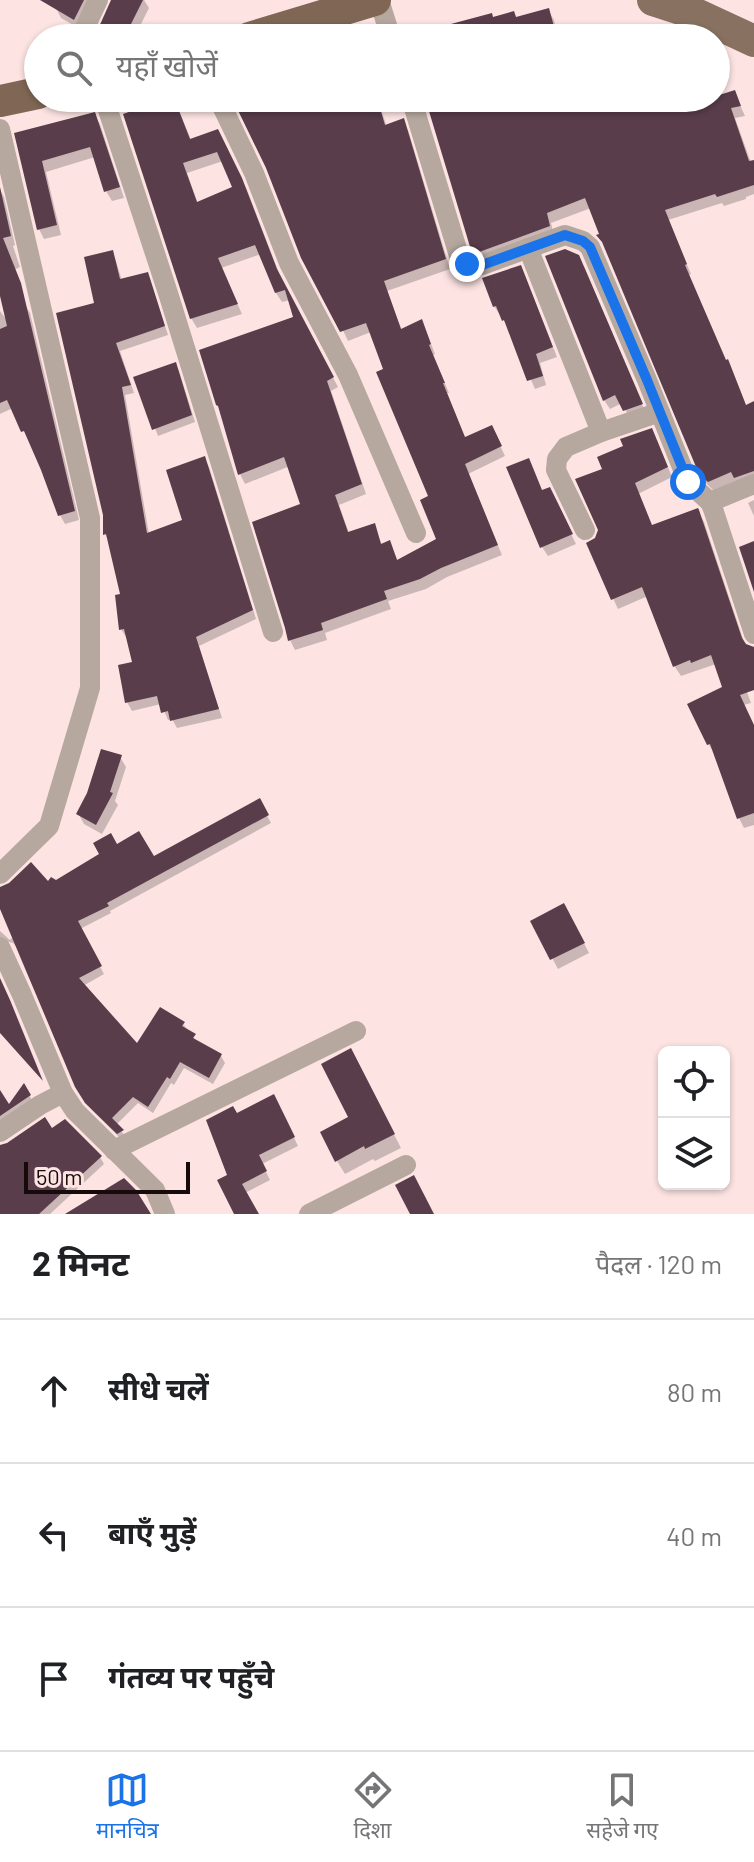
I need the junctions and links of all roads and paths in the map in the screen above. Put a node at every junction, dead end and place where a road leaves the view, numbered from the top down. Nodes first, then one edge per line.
1 (98, 0) edge
2 (377, 0) edge
3 (653, 0) edge
4 (87, 24) edge
5 (296, 24) edge
6 (386, 24) edge
7 (717, 24) edge
8 (730, 30) edge
9 (754, 41) edge
10 (24, 96) edge
11 (0, 101) edge
12 (109, 112) edge
13 (225, 112) edge
14 (415, 112) edge
15 (0, 129) edge
16 (528, 248) junction
17 (660, 412) junction
18 (601, 432) junction
19 (754, 484) edge
20 (710, 502) junction
21 (585, 530) dead end
22 (416, 533) dead end
23 (273, 632) dead end
24 (754, 634) edge
25 (0, 874) edge
26 (0, 947) edge
27 (356, 1031) dead end
28 (63, 1093) junction
29 (0, 1132) edge
30 (114, 1150) junction
31 (406, 1165) dead end
32 (165, 1214) edge
33 (309, 1214) edge

1 - 4 street
2 - 5 highway
2 - 6 street
3 - 7 main road
8 - 9 main road
10 - 11 highway
12 - 23 street
13 - 22 street
14 - 16 street
15 - 25 street
16 - 17 street
16 - 18 street
17 - 18 street
17 - 20 street
18 - 21 street
19 - 20 street
20 - 24 street
26 - 28 street
27 - 30 street
28 - 29 street
28 - 30 street
30 - 32 street
31 - 33 street

